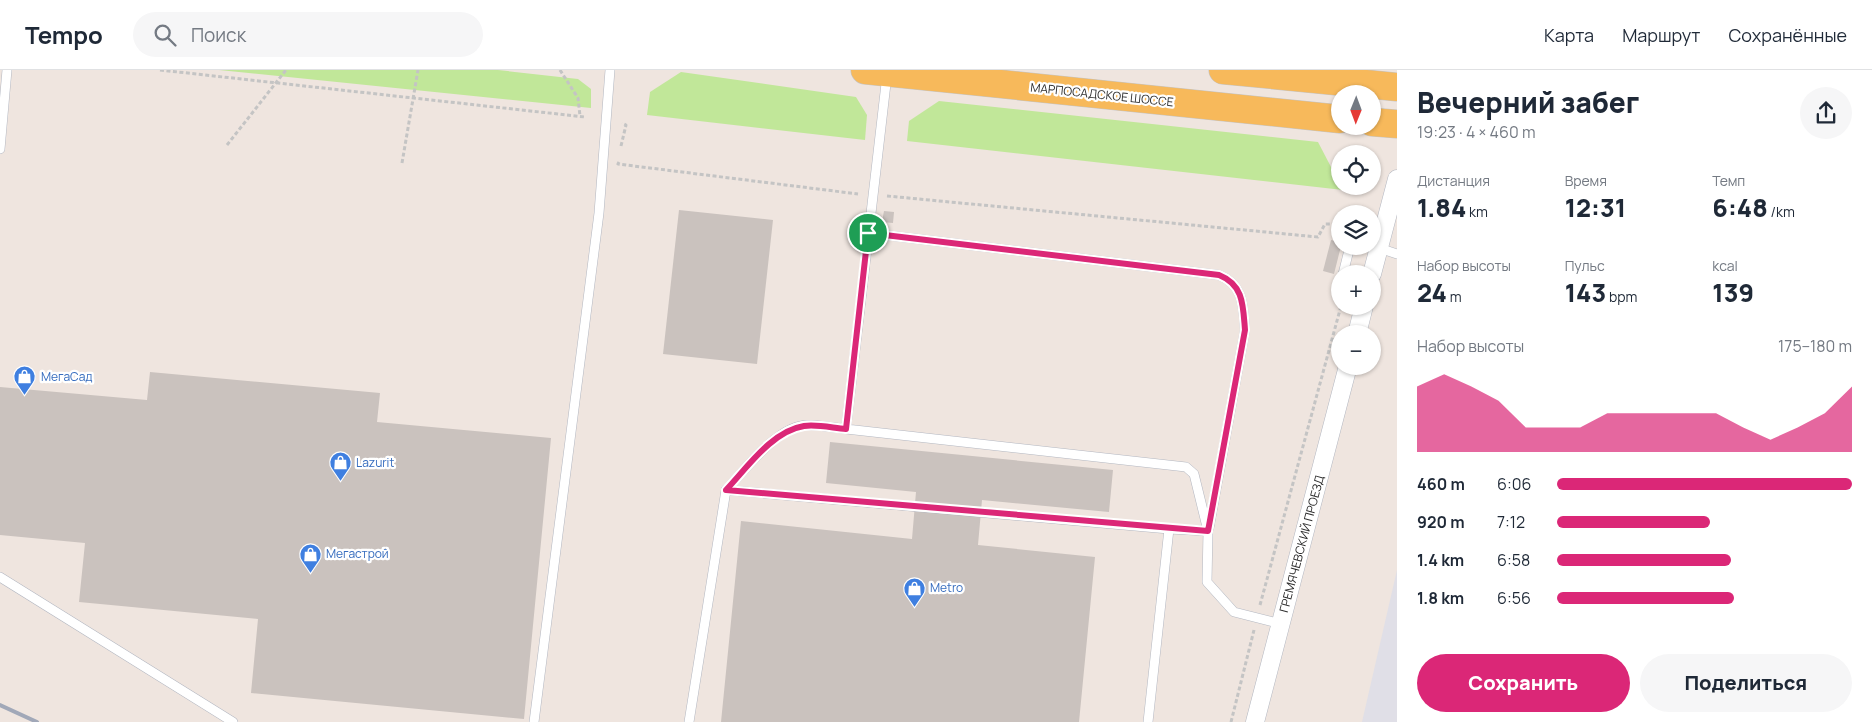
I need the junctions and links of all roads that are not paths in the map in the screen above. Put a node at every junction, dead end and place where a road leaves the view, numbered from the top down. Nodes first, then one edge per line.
1 (7, 70) edge
2 (610, 70) edge
3 (1223, 70) edge
4 (876, 71) edge
5 (1397, 87) edge
6 (1331, 118) edge
7 (1381, 123) edge
8 (1397, 124) edge
9 (0, 149) edge
10 (1397, 179) edge
11 (1381, 230) edge
12 (868, 233) junction
13 (1381, 241) edge
14 (1397, 254) edge
15 (1346, 375) edge
16 (846, 429) junction
17 (726, 490) junction
18 (1169, 529) junction
19 (1208, 531) junction
20 (0, 577) edge
21 (1281, 624) junction
22 (233, 722) edge
23 (534, 722) edge
24 (688, 722) edge
25 (1148, 722) edge
26 (1255, 722) edge

1 - 9 lane
2 - 23 lane
3 - 5 main road
4 - 6 main road, МАРПОСАДСКОЕ ШОССЕ
4 - 12 lane
7 - 8 main road
10 - 11 street
12 - 16 lane
12 - 19 lane
13 - 14 lane
15 - 21 street, ГРЕМЯЧЕВСКИЙ ПРОЕЗД
16 - 17 lane
16 - 19 lane
17 - 18 lane
17 - 24 lane
18 - 19 lane
18 - 25 lane
19 - 21 lane
20 - 22 lane
21 - 26 street, ГРЕМЯЧЕВСКИЙ ПРОЕЗД

